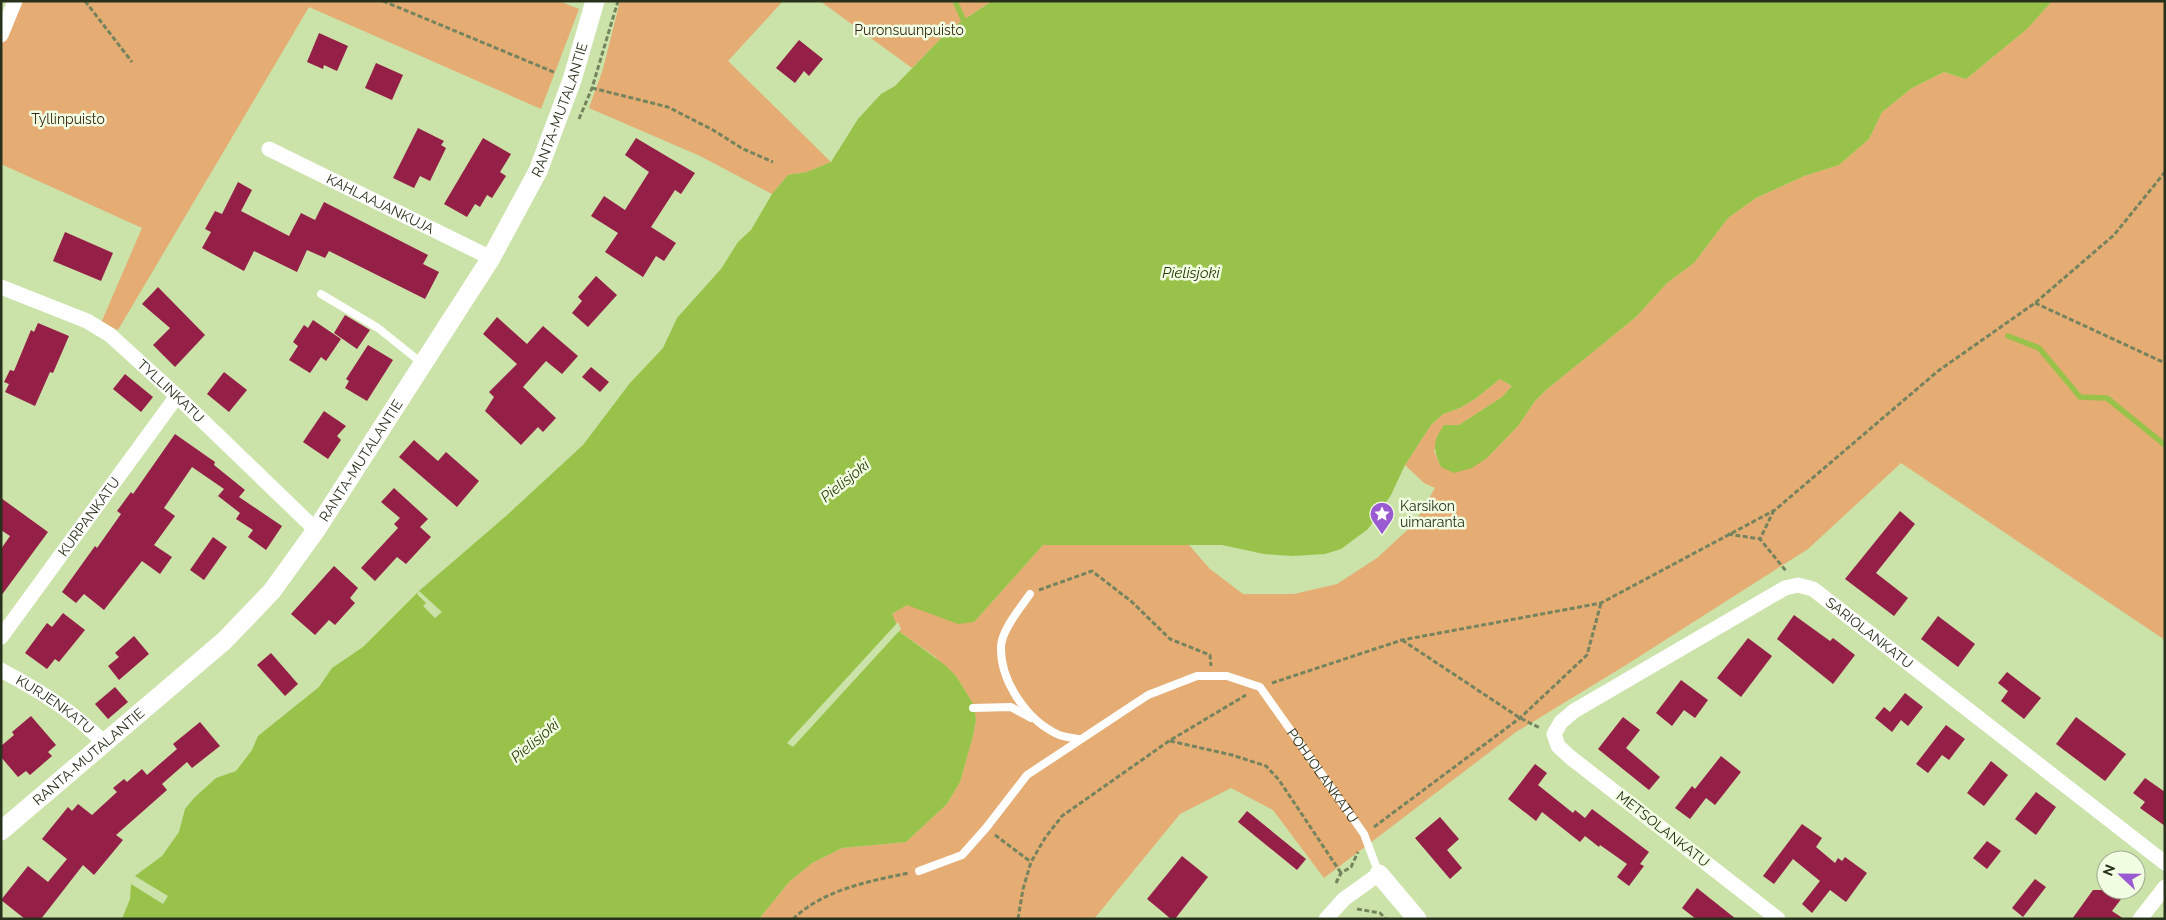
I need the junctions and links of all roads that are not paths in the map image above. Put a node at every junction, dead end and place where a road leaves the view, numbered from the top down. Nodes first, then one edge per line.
1 (15, 1) edge
2 (595, 1) edge
3 (1, 35) edge
4 (269, 149) dead end
5 (491, 258) junction
6 (1, 287) edge
7 (321, 294) dead end
8 (424, 364) junction
9 (177, 396) junction
10 (316, 530) junction
11 (1798, 585) joint
12 (1030, 594) road end
13 (1, 637) edge
14 (1, 670) edge
15 (972, 708) dead end
16 (1033, 719) junction
17 (1079, 739) junction
18 (105, 744) junction
19 (1, 830) edge
20 (2165, 863) edge
21 (919, 871) road end
22 (1379, 874) junction
23 (2165, 887) edge
24 (1326, 919) edge
25 (1418, 919) edge
26 (1778, 919) edge
27 (2140, 919) edge

1 - 3 street
2 - 5 street, RANTA-MUTALANTIE
4 - 5 street, KAHLAAJANKUJA
5 - 8 street, RANTA-MUTALANTIE
6 - 9 street, TYLLINKATU
7 - 8 lane
8 - 10 street, RANTA-MUTALANTIE
9 - 10 street, TYLLINKATU
9 - 13 street, KURPANKATU
10 - 18 street, RANTA-MUTALANTIE
11 - 20 street, SARIOLANKATU
11 - 26 street, METSOLANKATU
12 - 16 lane
14 - 18 street, KURJENKATU
15 - 16 lane
16 - 17 lane
17 - 21 lane
17 - 22 lane, POHJOLANKATU
18 - 19 street, RANTA-MUTALANTIE
22 - 24 street
22 - 25 street, POHJOLANKATU
23 - 27 street

